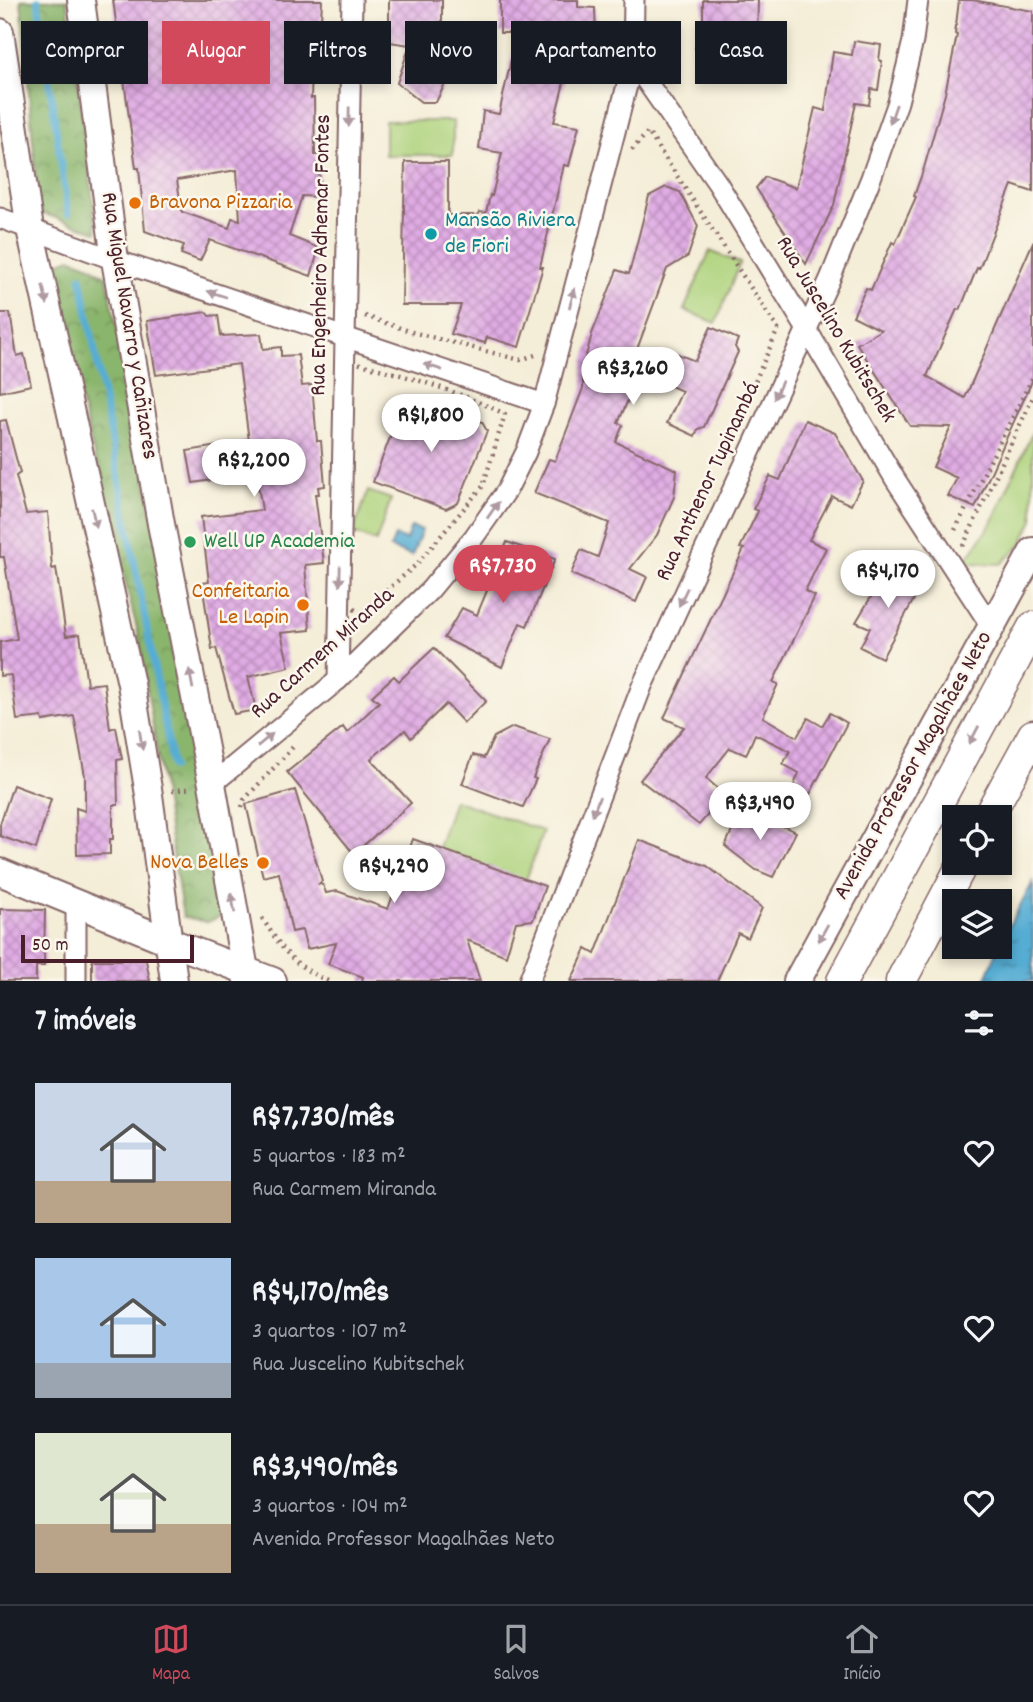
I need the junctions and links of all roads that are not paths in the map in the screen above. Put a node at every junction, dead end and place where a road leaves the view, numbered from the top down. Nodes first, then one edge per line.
1 (81, 0) edge
2 (352, 0) edge
3 (634, 0) edge
4 (918, 0) edge
5 (634, 21) edge
6 (0, 32) edge
7 (627, 84) edge
8 (648, 84) edge
9 (0, 218) edge
10 (30, 229) junction
11 (115, 260) junction
12 (806, 328) junction
13 (344, 336) junction
14 (544, 404) junction
15 (1033, 551) edge
16 (991, 626) junction
17 (1033, 627) edge
18 (338, 680) junction
19 (1033, 735) edge
20 (212, 784) junction
21 (995, 805) edge
22 (0, 872) edge
23 (957, 875) edge
24 (76, 904) junction
25 (168, 941) junction
26 (246, 976) edge
27 (76, 981) edge
28 (174, 981) edge
29 (273, 981) edge
30 (529, 981) edge
31 (797, 981) edge
32 (842, 981) edge
33 (901, 981) edge

1 - 11 street, Rua Miguel Navarro y Cañizares
2 -> 13 street, Rua Engenheiro Adhemar Fontes
3 - 5 street, Rua Carmem Miranda
4 -> 12 street, Rua Anthenor Tupinambá
6 - 10 street
14 -> 7 street, Rua Carmem Miranda
8 - 12 street, Rua Juscelino Kubitschek
9 - 10 street
10 - 11 street
10 -> 25 street
13 -> 11 street
20 -> 11 street, Rua Miguel Navarro y Cañizares
12 - 16 street, Rua Juscelino Kubitschek
12 -> 30 street, Rua Anthenor Tupinambá
14 -> 13 street
13 -> 18 street, Rua Engenheiro Adhemar Fontes
18 -> 14 street, Rua Carmem Miranda
15 - 16 street, Avenida Professor Magalhães Neto
16 -> 31 street, Avenida Professor Magalhães Neto
17 -> 32 main road, Avenida Professor Magalhães Neto
20 -> 18 street, Rua Carmem Miranda
19 - 21 main road
26 -> 20 street, Rua Miguel Navarro y Cañizares
22 - 24 street
23 - 33 main road
24 - 25 street
24 - 27 street
25 - 26 street
25 - 28 street
26 - 29 street

